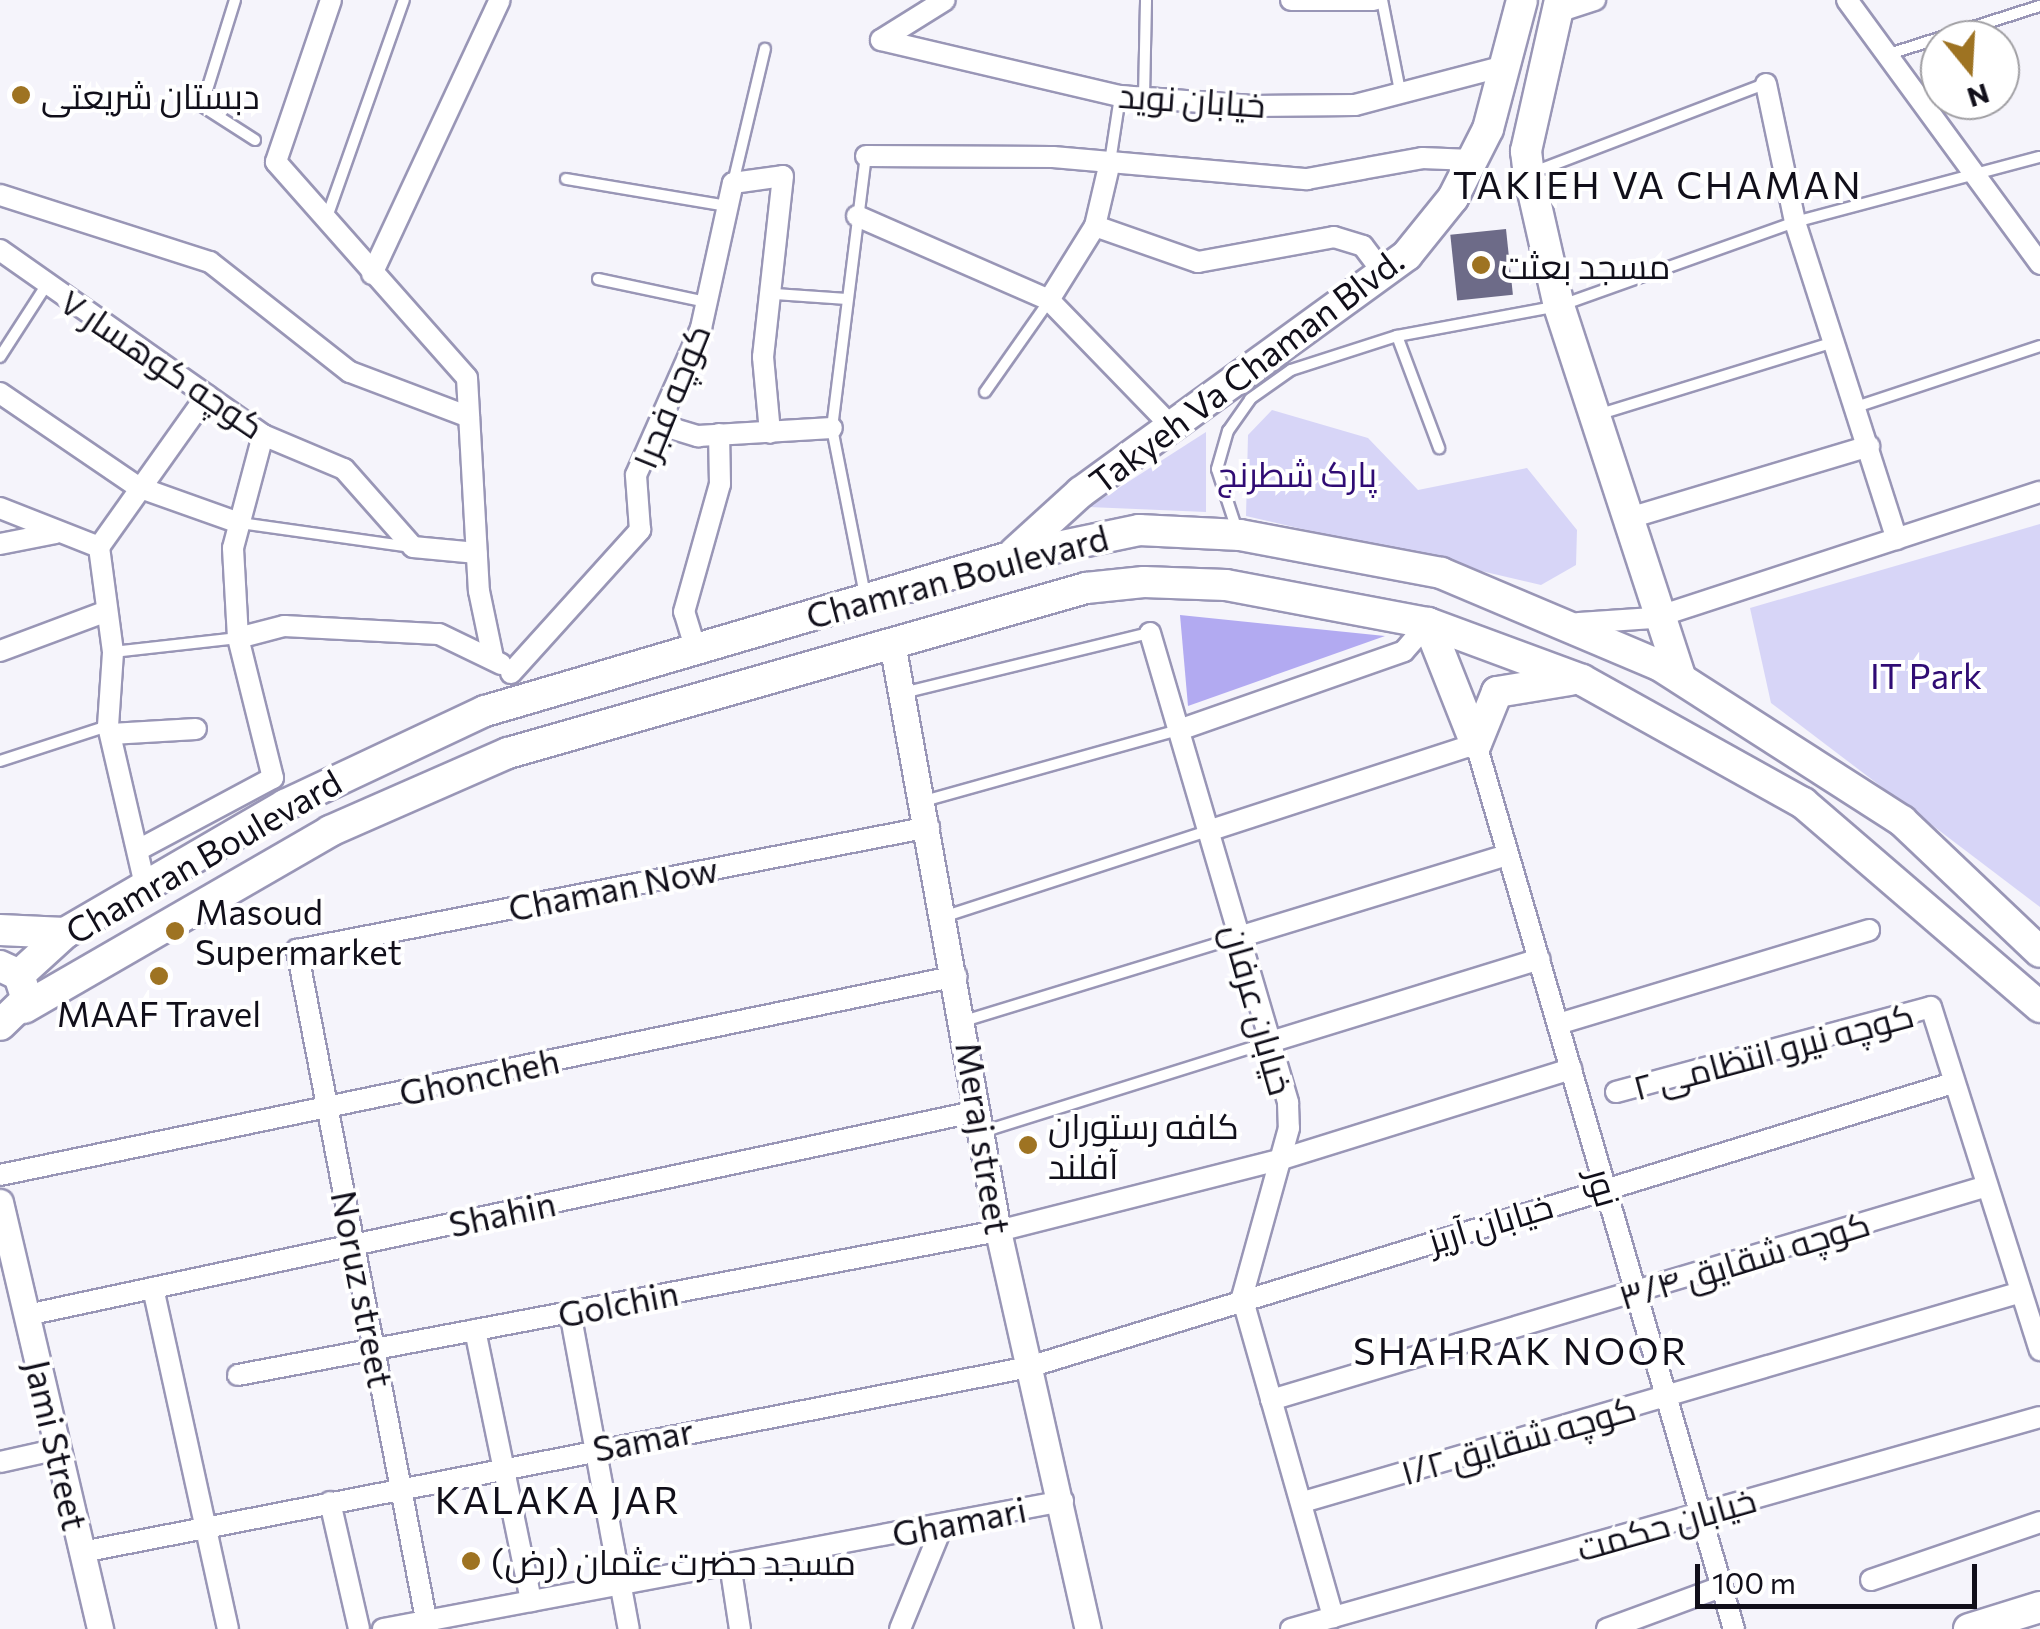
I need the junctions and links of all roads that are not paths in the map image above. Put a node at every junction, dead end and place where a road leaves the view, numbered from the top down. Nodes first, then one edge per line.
1 (235, 0) edge
2 (331, 0) edge
3 (404, 0) edge
4 (500, 0) edge
5 (945, 0) edge
6 (1146, 0) edge
7 (1291, 0) edge
8 (1374, 0) edge
9 (1382, 0) edge
10 (1522, 0) edge
11 (1595, 0) edge
12 (1846, 0) edge
13 (1559, 6) edge
14 (2040, 6) edge
15 (765, 50) dead end
16 (1886, 54) junction
17 (1503, 72) junction
18 (1766, 84) joint
19 (1541, 87) junction
20 (1400, 91) junction
21 (1120, 96) junction
22 (1144, 98) junction
23 (1488, 129) junction
24 (255, 140) dead end
25 (866, 156) joint
26 (2040, 157) edge
27 (1472, 160) junction
28 (1110, 162) junction
29 (1528, 162) junction
30 (1977, 178) junction
31 (566, 180) dead end
32 (732, 183) junction
33 (0, 195) edge
34 (730, 206) junction
35 (857, 216) junction
36 (324, 222) junction
37 (1795, 222) junction
38 (1095, 226) junction
39 (0, 250) edge
40 (2040, 264) edge
41 (372, 274) junction
42 (1384, 274) junction
43 (598, 279) dead end
44 (47, 284) junction
45 (775, 294) junction
46 (847, 299) junction
47 (1049, 300) junction
48 (706, 302) junction
49 (1558, 306) junction
50 (1397, 336) junction
51 (1834, 341) junction
52 (2040, 346) edge
53 (0, 357) edge
54 (985, 392) dead end
55 (0, 393) edge
56 (207, 396) junction
57 (1856, 407) junction
58 (1594, 416) junction
59 (470, 417) junction
60 (660, 425) junction
61 (832, 428) junction
62 (1174, 429) junction
63 (719, 434) junction
64 (770, 434) junction
65 (263, 435) junction
66 (1870, 446) junction
67 (1438, 448) dead end
68 (138, 488) junction
69 (2040, 492) edge
70 (0, 508) edge
71 (1626, 520) junction
72 (239, 523) junction
73 (58, 532) junction
74 (1240, 536) junction
75 (1897, 539) junction
76 (0, 544) edge
77 (100, 546) junction
78 (413, 547) junction
79 (477, 554) junction
80 (1010, 557) junction
81 (866, 599) junction
82 (107, 611) junction
83 (1654, 618) junction
84 (1564, 622) junction
85 (1428, 623) junction
86 (1150, 632) joint
87 (238, 638) junction
88 (892, 644) junction
89 (696, 647) junction
90 (0, 651) edge
91 (113, 652) junction
92 (493, 658) junction
93 (511, 673) junction
94 (1680, 677) junction
95 (1582, 680) junction
96 (902, 693) junction
97 (537, 694) junction
98 (196, 729) dead end
99 (109, 730) junction
100 (1178, 730) junction
101 (1476, 744) junction
102 (0, 761) edge
103 (924, 801) junction
104 (929, 827) junction
105 (1208, 831) junction
106 (138, 850) junction
107 (1508, 855) junction
108 (144, 886) junction
109 (946, 916) junction
110 (0, 930) edge
111 (1869, 930) dead end
112 (1239, 937) junction
113 (56, 940) junction
114 (297, 950) joint
115 (2040, 952) edge
116 (1539, 958) junction
117 (5, 968) edge
118 (957, 976) junction
119 (75, 978) junction
120 (2040, 1007) edge
121 (12, 1016) edge
122 (964, 1021) junction
123 (1558, 1024) junction
124 (1270, 1042) junction
125 (1571, 1069) junction
126 (1953, 1084) junction
127 (1616, 1092) dead end
128 (327, 1107) junction
129 (980, 1122) junction
130 (1282, 1158) junction
131 (0, 1175) edge
132 (1987, 1186) junction
133 (1605, 1188) junction
134 (0, 1202) edge
135 (998, 1231) junction
136 (354, 1245) junction
137 (153, 1288) junction
138 (1636, 1292) junction
139 (2021, 1292) junction
140 (1242, 1296) junction
141 (16, 1299) edge
142 (570, 1312) junction
143 (474, 1330) junction
144 (374, 1350) junction
145 (2040, 1350) edge
146 (1029, 1367) junction
147 (238, 1375) dead end
148 (1666, 1396) junction
149 (1272, 1400) junction
150 (2040, 1416) edge
151 (595, 1448) junction
152 (58, 1449) junction
153 (0, 1462) edge
154 (503, 1467) junction
155 (401, 1488) junction
156 (1063, 1501) junction
157 (330, 1502) junction
158 (1302, 1502) junction
159 (1700, 1513) junction
160 (2040, 1522) edge
161 (943, 1524) junction
162 (206, 1527) junction
163 (82, 1552) junction
164 (730, 1564) junction
165 (1872, 1580) dead end
166 (621, 1584) junction
167 (1722, 1587) junction
168 (532, 1601) junction
169 (2040, 1607) edge
170 (1334, 1617) junction
171 (428, 1625) edge
172 (100, 1629) edge
173 (228, 1629) edge
174 (359, 1629) edge
175 (383, 1629) edge
176 (629, 1629) edge
177 (740, 1629) edge
178 (900, 1629) edge
179 (1088, 1629) edge
180 (1292, 1629) edge
181 (1607, 1629) edge
182 (1734, 1629) edge
183 (1969, 1629) edge

1 - 24 lane
2 - 36 street
3 - 36 lane
4 - 41 street
5 - 21 street, خیابان نوید
6 - 22 lane
7 - 8 street
9 - 20 lane
10 - 17 main road, Takyeh Va Chaman Blvd.
11 - 13 street
12 - 16 street
13 - 19 main road
14 - 16 lane
15 - 32 lane
16 - 30 street
17 - 19 main road
17 - 20 street, خیابان نوید
17 - 23 main road, Takyeh Va Chaman Blvd.
18 - 29 lane
18 - 37 street
19 - 29 main road
20 - 22 street, خیابان نوید
21 - 22 street, خیابان نوید
21 - 28 lane
23 - 27 main road, Takyeh Va Chaman Blvd.
23 - 29 main road
25 - 28 street
25 - 35 lane
26 - 30 lane
27 - 28 street
27 - 42 main road, Takyeh Va Chaman Blvd.
28 - 38 street
29 - 49 main road
30 - 37 lane
30 - 40 street
31 - 34 lane
32 - 34 street, کوچه فجر۱
32 - 45 street
33 - 59 street
34 - 48 street, کوچه فجر۱
35 - 46 lane
35 - 47 street
36 - 41 street
37 - 49 lane
37 - 51 street
38 - 42 street
38 - 47 street
39 - 44 street, کوچه کوهسار ۷
41 - 59 street
42 - 62 main road, Takyeh Va Chaman Blvd.
43 - 48 lane
44 - 53 lane
44 - 56 street, کوچه کوهسار ۷
45 - 46 lane
45 - 64 street
46 - 61 lane
47 - 54 lane
47 - 62 street
48 - 60 street, کوچه فجر۱
49 - 50 lane
49 - 58 main road
50 - 67 lane
50 - 74 lane
51 - 57 street
51 - 58 lane
52 - 57 lane
55 - 68 street
56 - 65 street, کوچه کوهسار ۷
56 - 68 street
57 - 66 street
58 - 71 main road
59 - 79 street
60 - 63 street
60 - 93 street, کوچه فجر۱
61 - 64 street
61 - 81 lane
62 - 80 main road, Takyeh Va Chaman Blvd.
63 - 64 street
63 - 89 street
65 - 72 street
65 - 78 street, کوچه کوهسار ۷
66 - 71 street
66 - 75 street
68 - 72 street
68 - 77 street
69 - 75 street
70 - 73 street
71 - 83 main road
72 - 78 lane
72 - 87 street
73 - 76 street
73 - 77 street
74 - 80 main road, Chamran Boulevard
74 - 84 main road, Chamran Boulevard
75 - 83 street
77 - 82 street
78 - 79 street
79 - 92 street
80 - 81 main road, Chamran Boulevard
81 - 89 main road, Chamran Boulevard
82 - 90 street
82 - 91 street
83 - 84 street
83 - 94 main road
84 - 94 main road, Chamran Boulevard
85 - 88 main road, Chamran Boulevard
85 - 95 main road, Chamran Boulevard
85 - 100 street
85 - 101 main road
86 - 96 lane
86 - 100 street, خیابان عرفان
87 - 91 lane
87 - 92 street
87 - 106 street
88 - 96 street, Meraj street
88 - 119 main road, Chamran Boulevard
89 - 97 main road, Chamran Boulevard
91 - 99 street
92 - 93 street
93 - 97 street
94 - 115 main road, Chamran Boulevard
95 - 101 main road
95 - 120 main road, Chamran Boulevard
96 - 103 street, Meraj street
97 - 108 main road, Chamran Boulevard
98 - 99 street
99 - 102 lane
99 - 106 street
100 - 103 lane
100 - 105 street, خیابان عرفان
101 - 105 street
101 - 107 street, نور
103 - 104 street, Meraj street
104 - 109 street, Meraj street
104 - 114 street, Chaman Now
105 - 109 lane
105 - 112 street, خیابان عرفان
106 - 108 street
107 - 112 street
107 - 116 street, نور
108 - 113 main road, Chamran Boulevard
109 - 118 street, Meraj street
110 - 113 main road
111 - 123 street
112 - 122 lane
112 - 124 street, خیابان عرفان
113 - 117 main road, Chamran Boulevard
113 - 119 main road
114 - 128 street, Noruz street
116 - 123 street, نور
116 - 124 street
117 - 121 main road
118 - 122 street, Meraj street
118 - 128 street, Ghoncheh
119 - 121 main road, Chamran Boulevard
122 - 129 street, Meraj street
123 - 125 street, نور
124 - 129 lane
124 - 130 street, خیابان عرفان
125 - 130 street, Golchin
125 - 133 street, نور
126 - 127 street, کوچه نیرو انتظامی ۲
126 - 132 street, کوچه نیرو انتظامی ۲
126 - 133 street, خیابان آریز
128 - 131 street, Ghoncheh
128 - 136 street, Noruz street
129 - 135 street, Meraj street
129 - 136 street, Shahin
130 - 135 street, Golchin
130 - 140 street, خیابان عرفان
132 - 138 street, کوچه شقایق ۳/۴
132 - 139 street, کوچه نیرو انتظامی ۲
133 - 138 street, نور
133 - 140 street, خیابان آریز
134 - 141 street, Jami Street
135 - 142 street, Golchin
135 - 146 street, Meraj street
136 - 137 street, Shahin
136 - 144 street, Noruz street
137 - 141 street, Shahin
137 - 162 street
138 - 148 street, نور
138 - 149 street, کوچه شقایق ۳/۴
139 - 145 street, کوچه نیرو انتظامی ۲
139 - 148 street, کوچه شقایق ۱/۲
140 - 146 street, خیابان آریز
140 - 149 street
141 - 152 street, Jami Street
142 - 143 street, Golchin
142 - 151 street
143 - 144 street, Golchin
143 - 154 street
144 - 147 street, Golchin
144 - 155 street, Noruz street
146 - 151 street, Samar
146 - 156 street, Meraj street
148 - 158 street, کوچه شقایق ۱/۲
148 - 159 street, نور
149 - 158 street
150 - 159 street, خیابان حکمت
151 - 154 street, Samar
151 - 166 street
152 - 153 street
152 - 163 street, Jami Street
154 - 155 street, Samar
154 - 168 street
155 - 157 street, Samar
155 - 171 street, Noruz street
156 - 161 street, Ghamari
156 - 179 street, Meraj street
157 - 162 street, Samar
157 - 174 street
158 - 170 street
159 - 167 street, نور
159 - 170 street, خیابان حکمت
160 - 165 street
161 - 164 street, Ghamari
161 - 178 street
162 - 163 street, Samar
162 - 173 street
163 - 172 street, Jami Street
164 - 166 street, Ghamari
164 - 177 street
166 - 168 street, Ghamari
166 - 176 street
167 - 181 street
167 - 182 street, نور
168 - 171 street, Ghamari
169 - 183 main road
170 - 180 street, خیابان حکمت
171 - 175 street, Ghamari

